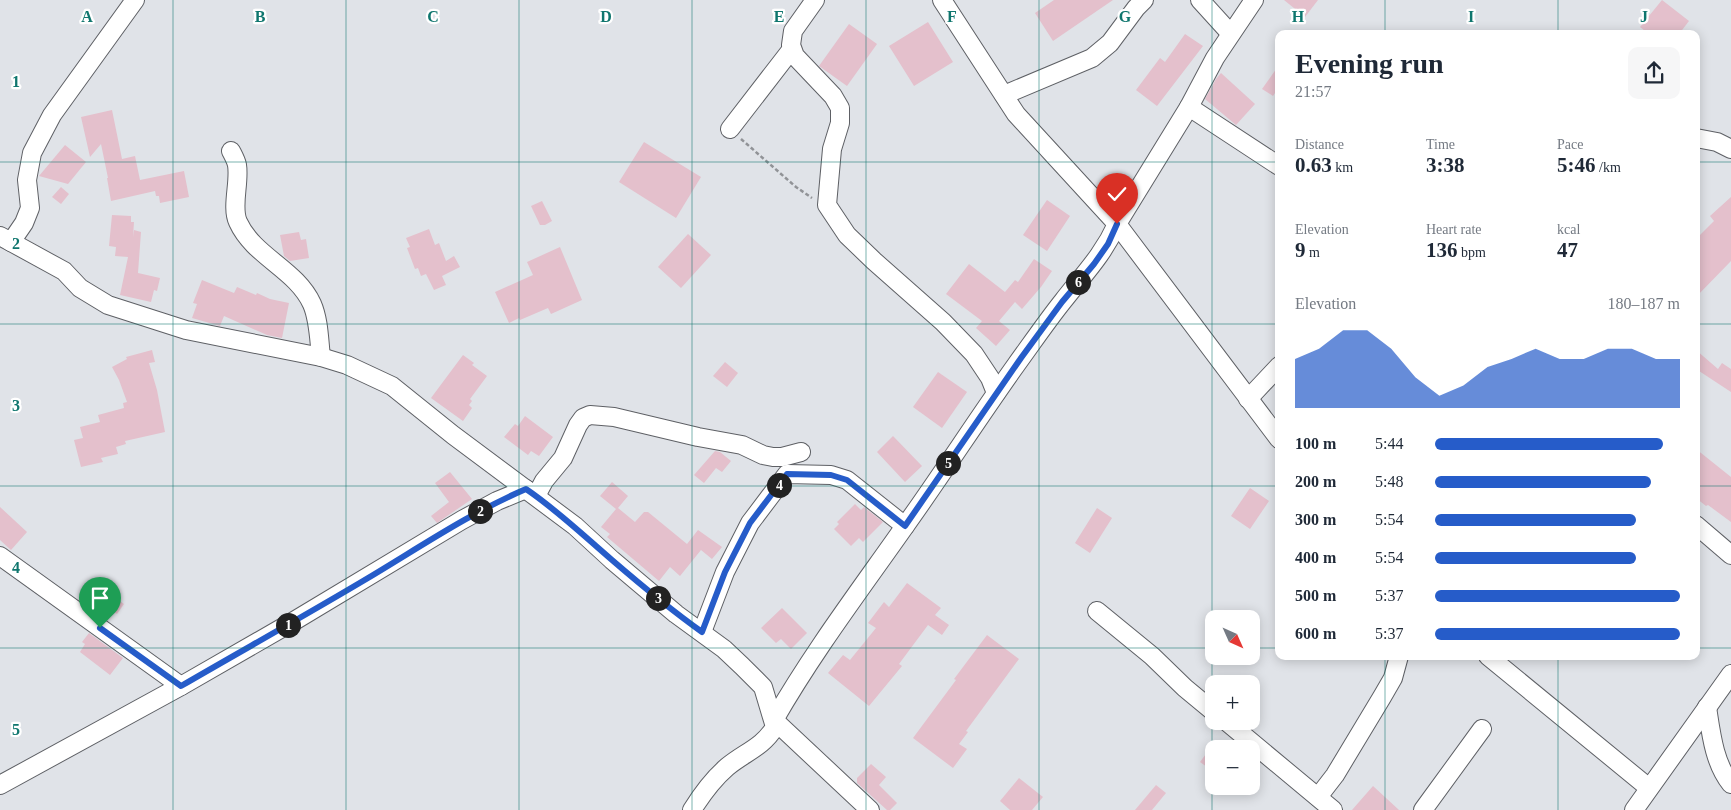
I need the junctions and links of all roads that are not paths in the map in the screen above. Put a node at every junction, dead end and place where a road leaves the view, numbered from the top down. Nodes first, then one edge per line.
1 (135, 0) edge
2 (815, 0) edge
3 (942, 0) edge
4 (1144, 0) edge
5 (1200, 0) edge
6 (1254, 0) edge
7 (1230, 33) junction
8 (791, 50) junction
9 (1004, 94) junction
10 (1189, 107) junction
11 (730, 129) road end
12 (1700, 139) edge
13 (1731, 149) edge
14 (231, 151) dead end
15 (1275, 163) edge
16 (1117, 224) junction
17 (6, 239) edge
18 (322, 357) junction
19 (1275, 370) edge
20 (996, 393) junction
21 (1248, 399) junction
22 (1275, 435) edge
23 (801, 452) dead end
24 (531, 492) junction
25 (905, 526) junction
26 (1700, 528) edge
27 (1731, 555) edge
28 (0, 556) edge
29 (1097, 611) dead end
30 (702, 632) junction
31 (1398, 660) edge
32 (1493, 660) edge
33 (1731, 674) edge
34 (181, 686) junction
35 (1205, 705) edge
36 (1707, 708) junction
37 (774, 720) junction
38 (1482, 729) dead end
39 (1237, 730) edge
40 (1731, 784) edge
41 (0, 785) edge
42 (1649, 788) junction
43 (1318, 797) junction
44 (692, 810) edge
45 (870, 810) edge
46 (1334, 810) edge
47 (1423, 810) edge
48 (1634, 810) edge

1 - 17 street
2 - 8 street
3 - 9 street
4 - 9 street
5 - 7 street
6 - 7 street
7 - 10 street
8 - 11 street
8 - 20 street
9 - 16 street
10 - 15 street
10 - 16 street
12 - 13 street
14 - 18 street
16 - 20 street
16 - 21 street
17 - 18 street
18 - 24 street
19 - 21 street
20 - 25 street
21 - 22 street
23 - 24 street
24 - 30 street
24 - 34 street
25 - 30 street
25 - 37 street
26 - 27 street
28 - 34 street
29 - 35 street
30 - 37 street
31 - 43 street
32 - 42 street
33 - 36 street
34 - 41 street
36 - 40 street
36 - 42 street
37 - 44 street
37 - 45 street
38 - 47 street
39 - 43 street
42 - 48 street
43 - 46 street

